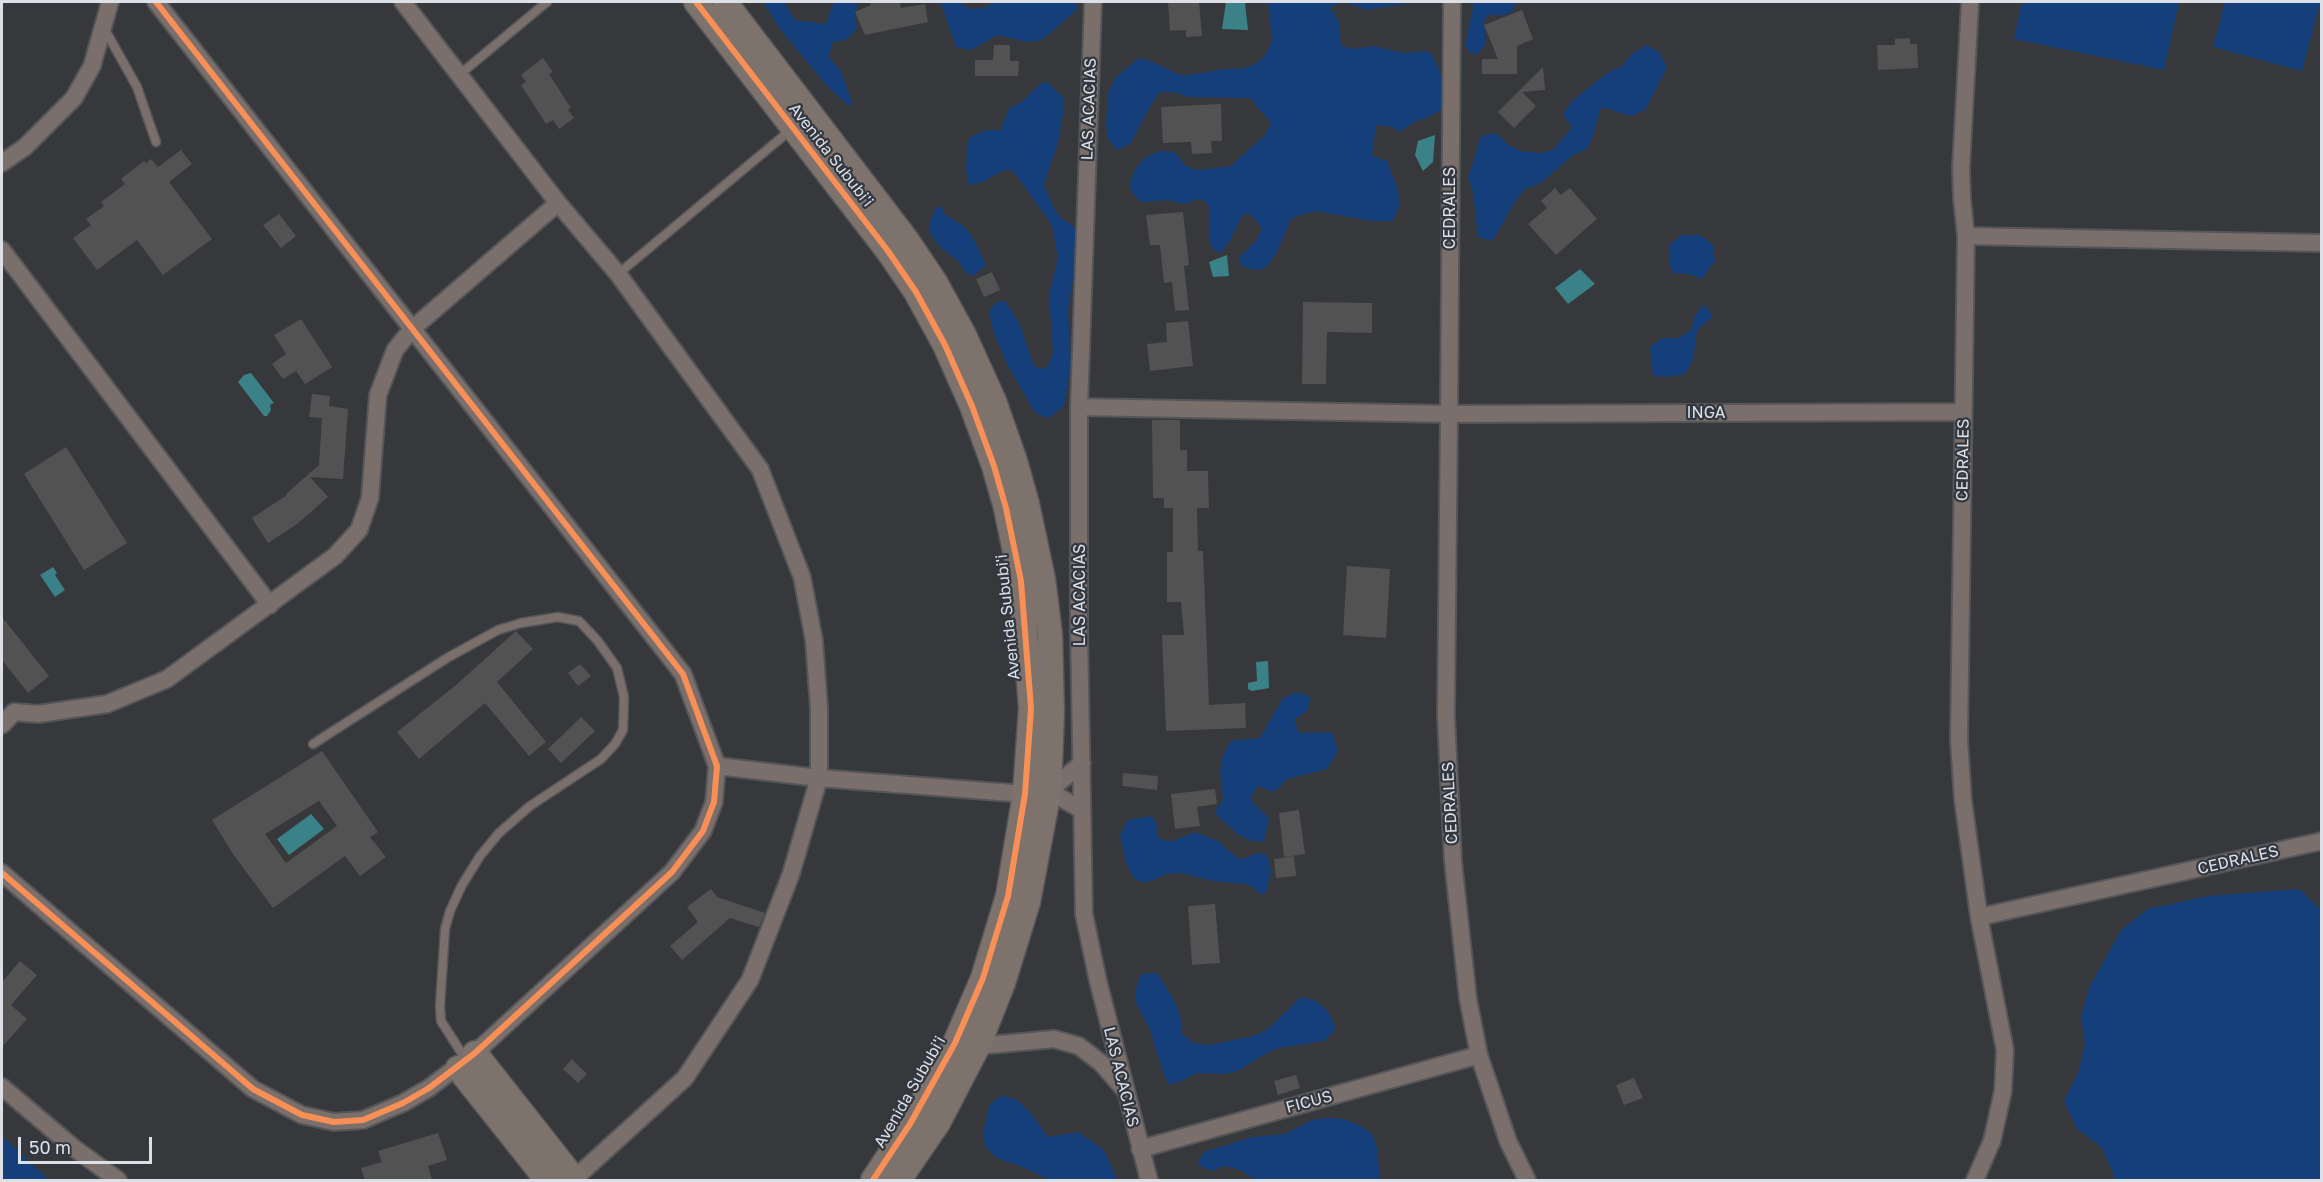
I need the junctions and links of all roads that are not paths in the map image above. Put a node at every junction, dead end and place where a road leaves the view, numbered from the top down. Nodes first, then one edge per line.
1 (110, 2) edge
2 (156, 2) edge
3 (403, 2) edge
4 (547, 2) edge
5 (696, 2) edge
6 (725, 2) edge
7 (1093, 2) edge
8 (1452, 2) edge
9 (1970, 2) edge
10 (104, 28) junction
11 (459, 75) junction
12 (794, 128) junction
13 (156, 142) dead end
14 (2, 163) edge
15 (558, 203) junction
16 (1966, 236) junction
17 (2322, 243) edge
18 (2, 250) edge
19 (618, 274) junction
20 (412, 329) junction
21 (1079, 407) junction
22 (1963, 412) junction
23 (1449, 414) junction
24 (270, 605) junction
25 (8, 707) edge
26 (2, 725) edge
27 (313, 744) dead end
28 (1082, 763) junction
29 (717, 766) junction
30 (819, 778) junction
31 (1049, 791) junction
32 (1025, 794) junction
33 (1082, 810) junction
34 (2322, 841) edge
35 (2, 873) edge
36 (1978, 917) junction
37 (967, 1044) junction
38 (1479, 1055) junction
39 (466, 1060) junction
40 (2, 1087) edge
41 (1124, 1088) junction
42 (1140, 1149) junction
43 (118, 1180) edge
44 (547, 1180) edge
45 (574, 1180) edge
46 (873, 1180) edge
47 (899, 1180) edge
48 (1149, 1180) edge
49 (1527, 1180) edge
50 (1975, 1180) edge

1 - 10 street
2 - 20 street
3 - 11 street
4 - 11 lane
5 - 12 street, Avenida Sububi'i
6 - 31 street, Avenida Sububi'i
7 - 21 street, LAS ACACIAS
8 - 23 street, CEDRALES
9 - 16 street, CEDRALES
10 - 13 lane
10 - 14 street
11 - 15 street
12 - 19 lane
12 - 32 street, Avenida Sububi'i
15 - 19 street
15 - 20 street
16 - 17 street
16 - 22 street, CEDRALES
18 - 24 street
19 - 30 street
20 - 24 street
20 - 29 street
21 - 23 street
21 - 28 street, LAS ACACIAS
22 - 23 street, INGA
22 - 36 street, CEDRALES
23 - 38 street, CEDRALES
24 - 25 street
25 - 26 street
27 - 39 lane
28 - 31 street
28 - 33 street, LAS ACACIAS
29 - 30 street
29 - 39 street
30 - 32 street
30 - 45 street
31 - 32 street
31 - 33 street
31 - 37 street, Avenida Sububi'i
32 - 37 street, Avenida Sububi'i
33 - 41 street, LAS ACACIAS
34 - 36 street, CEDRALES
35 - 39 street
36 - 50 street, CEDRALES
37 - 41 street
37 - 46 street, Avenida Sububi'i
37 - 47 street, Avenida Sububi'i
38 - 42 street, FICUS
38 - 49 street, CEDRALES
39 - 44 street
39 - 45 street
40 - 43 street
41 - 42 street, LAS ACACIAS
42 - 48 street, LAS ACACIAS

